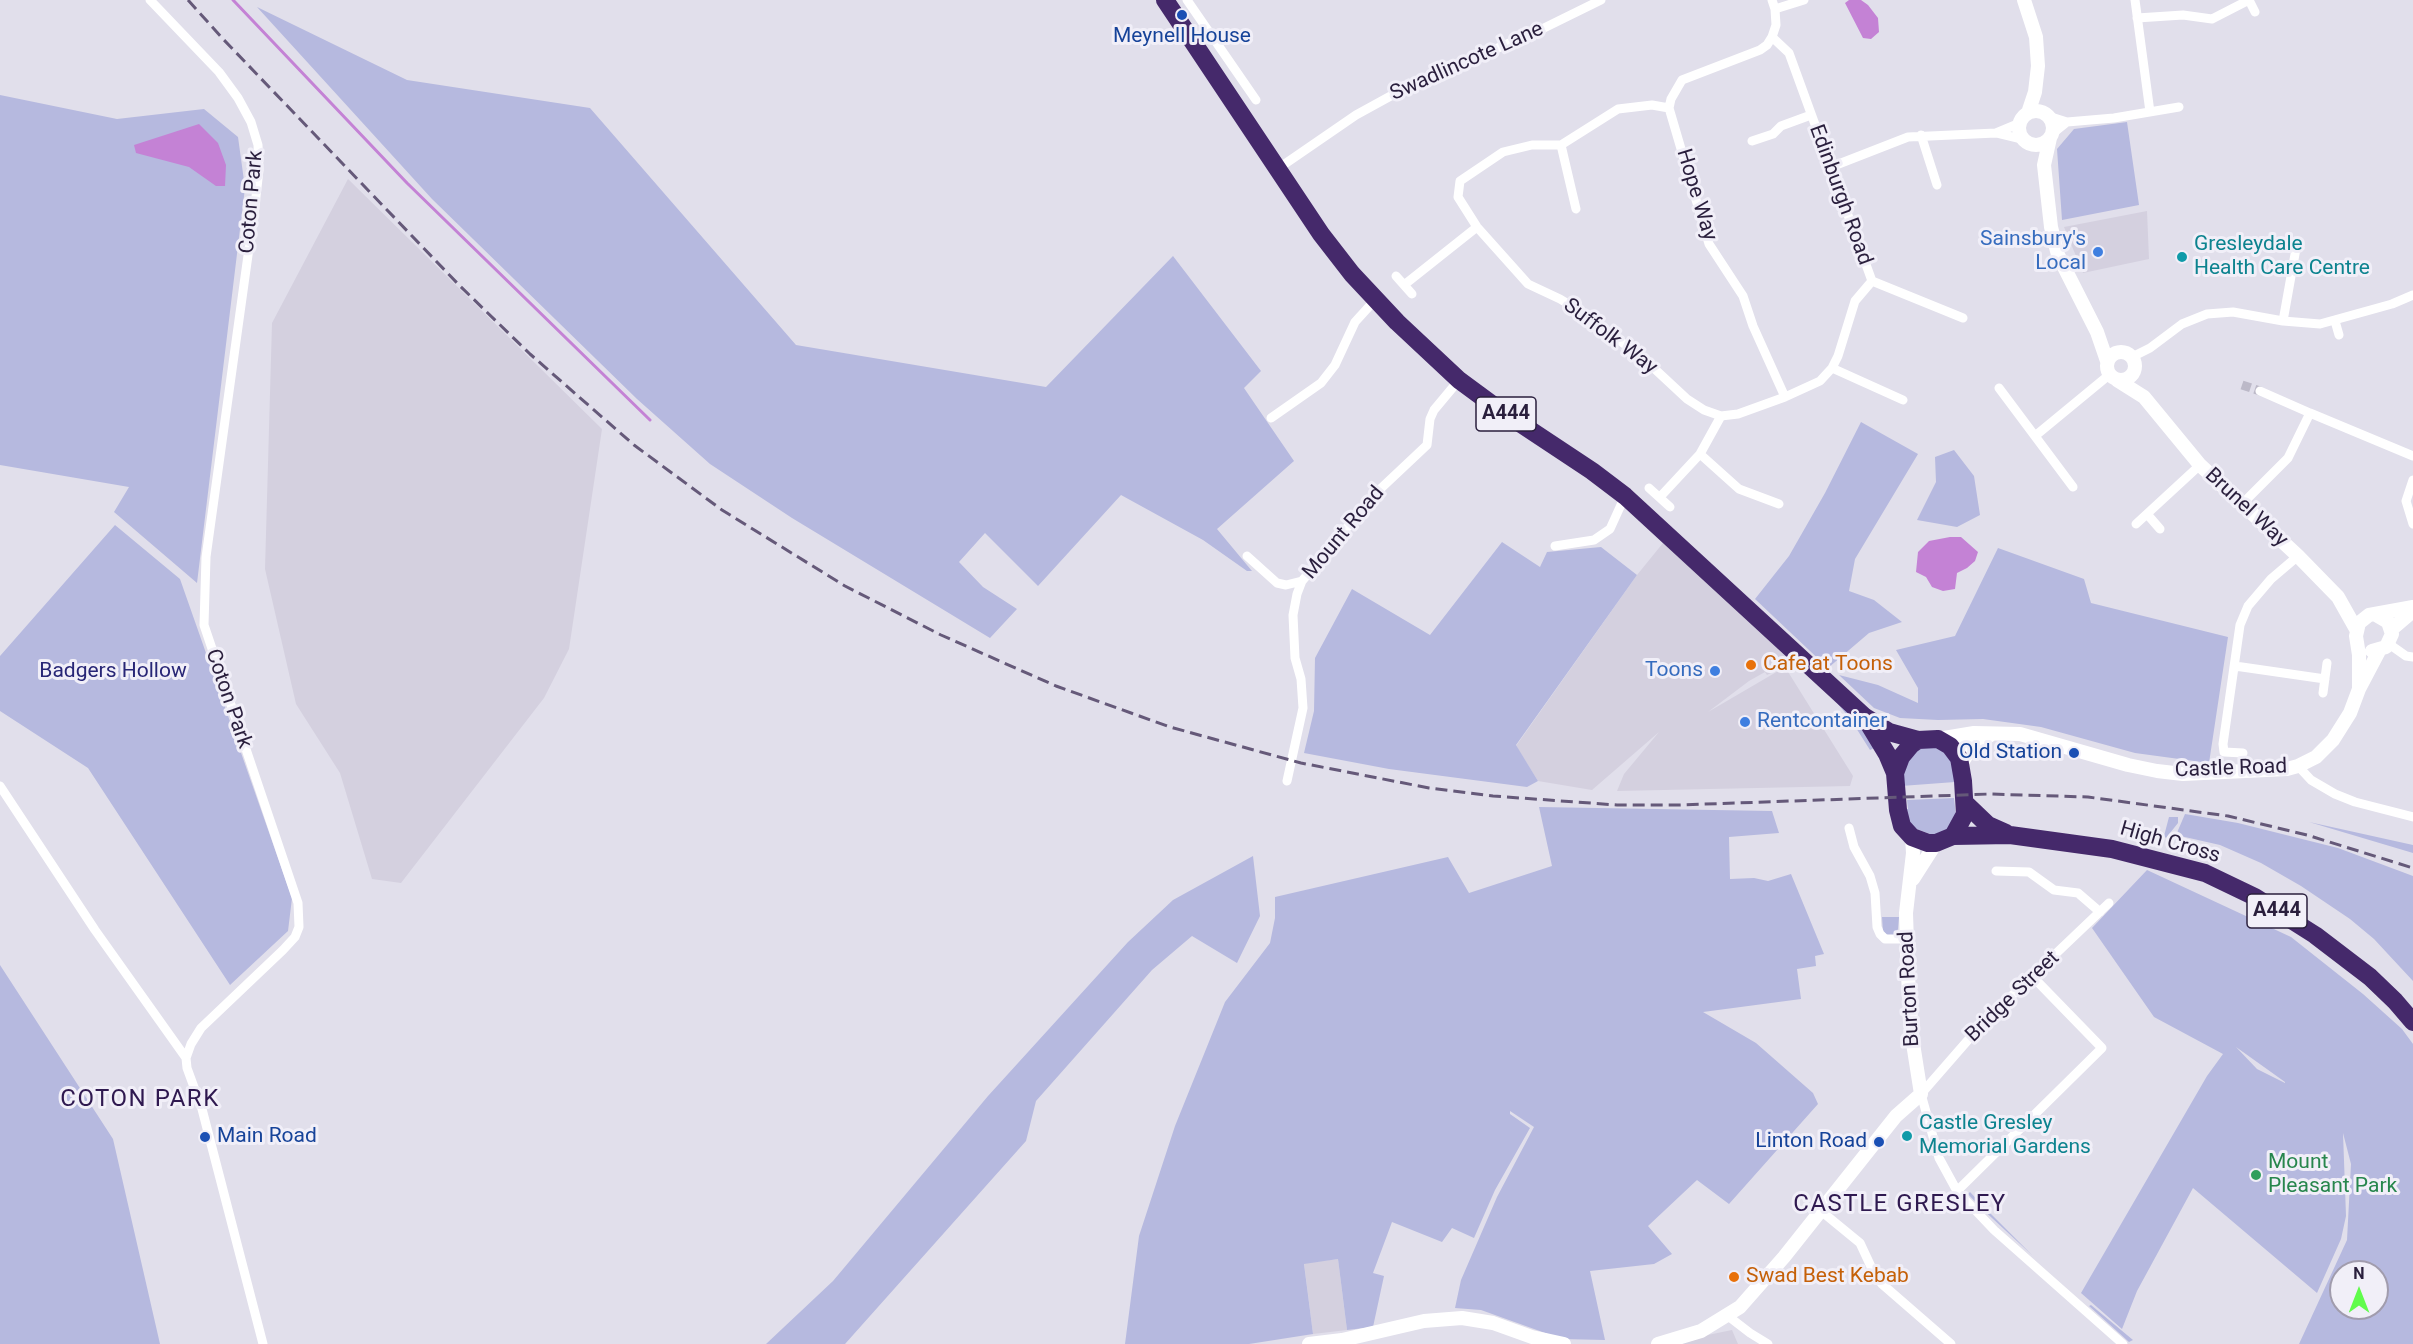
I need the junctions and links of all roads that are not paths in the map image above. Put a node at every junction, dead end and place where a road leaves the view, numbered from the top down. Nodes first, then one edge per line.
1 (150, 0) edge
2 (1165, 0) edge
3 (1186, 0) edge
4 (1601, 0) edge
5 (1804, 0) edge
6 (2024, 0) edge
7 (2135, 0) edge
8 (1774, 4) edge
9 (2255, 12) dead end
10 (2137, 18) junction
11 (1772, 37) junction
12 (2035, 92) junction
13 (1256, 100) dead end
14 (2179, 107) dead end
15 (1669, 108) junction
16 (2150, 112) junction
17 (2046, 114) junction
18 (1811, 115) junction
19 (2024, 118) junction
20 (2067, 122) junction
21 (1996, 133) junction
22 (1921, 135) junction
23 (2051, 136) junction
24 (1752, 141) dead end
25 (2027, 142) junction
26 (1561, 145) junction
27 (2044, 165) junction
28 (1831, 167) junction
29 (1276, 170) junction
30 (1936, 185) dead end
31 (1576, 208) dead end
32 (1478, 227) junction
33 (2297, 243) dead end
34 (1396, 276) dead end
35 (1872, 281) junction
36 (1404, 285) junction
37 (1412, 294) dead end
38 (2413, 295) edge
39 (1375, 300) junction
40 (1963, 318) dead end
41 (2283, 321) junction
42 (2335, 321) junction
43 (2097, 332) junction
44 (2339, 335) dead end
45 (2130, 358) junction
46 (1832, 368) junction
47 (2111, 372) junction
48 (1459, 380) junction
49 (1999, 388) dead end
50 (2260, 391) tunnel mouth
51 (1785, 397) junction
52 (1903, 400) dead end
53 (2310, 412) junction
54 (2160, 414) junction
55 (1721, 416) junction
56 (1271, 418) dead end
57 (2035, 436) junction
58 (1701, 454) junction
59 (2413, 456) edge
60 (2200, 465) junction
61 (2413, 480) edge
62 (2073, 487) dead end
63 (1649, 488) dead end
64 (1625, 496) junction
65 (1660, 497) junction
66 (1779, 504) dead end
67 (2242, 504) junction
68 (1670, 507) dead end
69 (2147, 514) junction
70 (2136, 524) dead end
71 (2413, 524) edge
72 (2160, 529) dead end
73 (1555, 546) dead end
74 (1247, 556) dead end
75 (2298, 556) junction
76 (1302, 581) junction
77 (2338, 597) junction
78 (2413, 609) edge
79 (2372, 615) junction
80 (2392, 629) junction
81 (2357, 636) junction
82 (2384, 647) junction
83 (2413, 657) edge
84 (2327, 663) dead end
85 (2235, 666) junction
86 (2325, 679) junction
87 (2359, 689) junction
88 (2323, 693) dead end
89 (1865, 717) junction
90 (1994, 733) junction
91 (1938, 739) junction
92 (1918, 740) junction
93 (2243, 753) dead end
94 (2298, 766) junction
95 (1962, 772) junction
96 (1895, 780) junction
97 (1287, 782) dead end
98 (0, 786) edge
99 (1965, 803) junction
100 (2413, 817) edge
101 (1849, 828) dead end
102 (2010, 835) junction
103 (1912, 837) junction
104 (1944, 840) junction
105 (1996, 871) dead end
106 (1911, 884) junction
107 (2109, 903) dead end
108 (2100, 912) junction
109 (1907, 939) junction
110 (2032, 976) junction
111 (2413, 1022) edge
112 (186, 1058) junction
113 (1921, 1094) junction
114 (1957, 1191) junction
115 (1821, 1211) junction
116 (1728, 1316) junction
117 (263, 1344) edge
118 (1309, 1344) edge
119 (1564, 1344) edge
120 (1658, 1344) edge
121 (1768, 1344) edge
122 (1951, 1344) edge
123 (2123, 1344) edge

1 - 112 street, Coton Park
2 - 29 highway, A444
3 - 13 street
4 - 29 street, Swadlincote Lane
5 - 8 street
6 - 12 street
7 - 10 street
8 - 11 street
9 - 10 street
10 - 16 street
11 - 15 street
11 - 18 street, Edinburgh Road
12 - 17 street
12 - 19 street
14 - 16 street
15 - 26 street
15 - 51 street, Hope Way
16 - 20 street
17 - 19 street
17 - 20 street
17 - 23 street
18 - 24 street
18 - 28 street, Edinburgh Road
19 - 21 street
19 - 25 street
20 - 23 street
21 - 22 street
21 - 25 street
22 - 28 street
22 - 30 street
23 - 25 street
23 - 27 street
25 - 27 street
26 - 31 street
26 - 32 street, Suffolk Way
27 - 43 street
28 - 35 street, Edinburgh Road
29 - 39 highway, A444
32 - 36 street
32 - 55 street, Suffolk Way
33 - 41 street
34 - 36 street
35 - 40 street
35 - 46 street, Edinburgh Road
36 - 37 street
38 - 42 street
39 - 48 highway, A444
39 - 56 street
41 - 42 street
41 - 45 street
42 - 44 street
43 - 45 street
43 - 47 street
45 - 47 street
45 - 47 street
45 - 54 street, Brunel Way
46 - 51 street
46 - 52 street
47 - 54 street, Brunel Way
47 - 57 street
48 - 64 highway, A444
48 - 76 street, Mount Road
49 - 57 street
50 - 53 street
51 - 55 street
53 - 59 street
53 - 67 street
54 - 60 street, Brunel Way
55 - 58 street
57 - 62 street
58 - 65 street
58 - 66 street
60 - 67 street, Brunel Way
60 - 69 street
61 - 71 street
63 - 65 street
64 - 73 street
64 - 89 highway, A444
65 - 68 street
67 - 75 street, Brunel Way
69 - 70 street
69 - 72 street
74 - 76 street
75 - 77 street, Brunel Way
75 - 85 street
76 - 97 street, Mount Road
77 - 79 street, Brunel Way
77 - 81 street, Brunel Way
78 - 79 street
78 - 80 street
79 - 80 street
79 - 81 street
80 - 82 street
81 - 82 street
81 - 87 street, Castle Road
82 - 83 street
82 - 87 street, Castle Road
84 - 86 street
85 - 86 street
85 - 93 street
86 - 88 street
87 - 94 street, Castle Road
89 - 92 highway, A444
89 - 96 highway, A444
90 - 91 street, Castle Road
90 - 94 street, Castle Road
90 - 95 street
91 - 92 highway, A444
91 - 95 highway
92 - 96 highway
94 - 100 street
95 - 99 highway
96 - 103 highway, A444
98 - 112 street
99 - 102 highway, High Cross / A444
99 - 104 highway
101 - 109 street
102 - 104 highway, High Cross / A444
102 - 111 highway, High Cross / A444
103 - 104 highway, A444
103 - 106 street, Burton Road
104 - 106 street, Burton Road
105 - 108 street
106 - 109 street, Burton Road
107 - 108 street, Bridge Street
108 - 110 street, Bridge Street
109 - 113 street, Burton Road
110 - 113 street, Bridge Street
110 - 114 street
112 - 117 street
113 - 114 street
113 - 115 street
114 - 123 street
115 - 116 street
115 - 122 street
116 - 120 street
116 - 121 street
118 - 119 street

